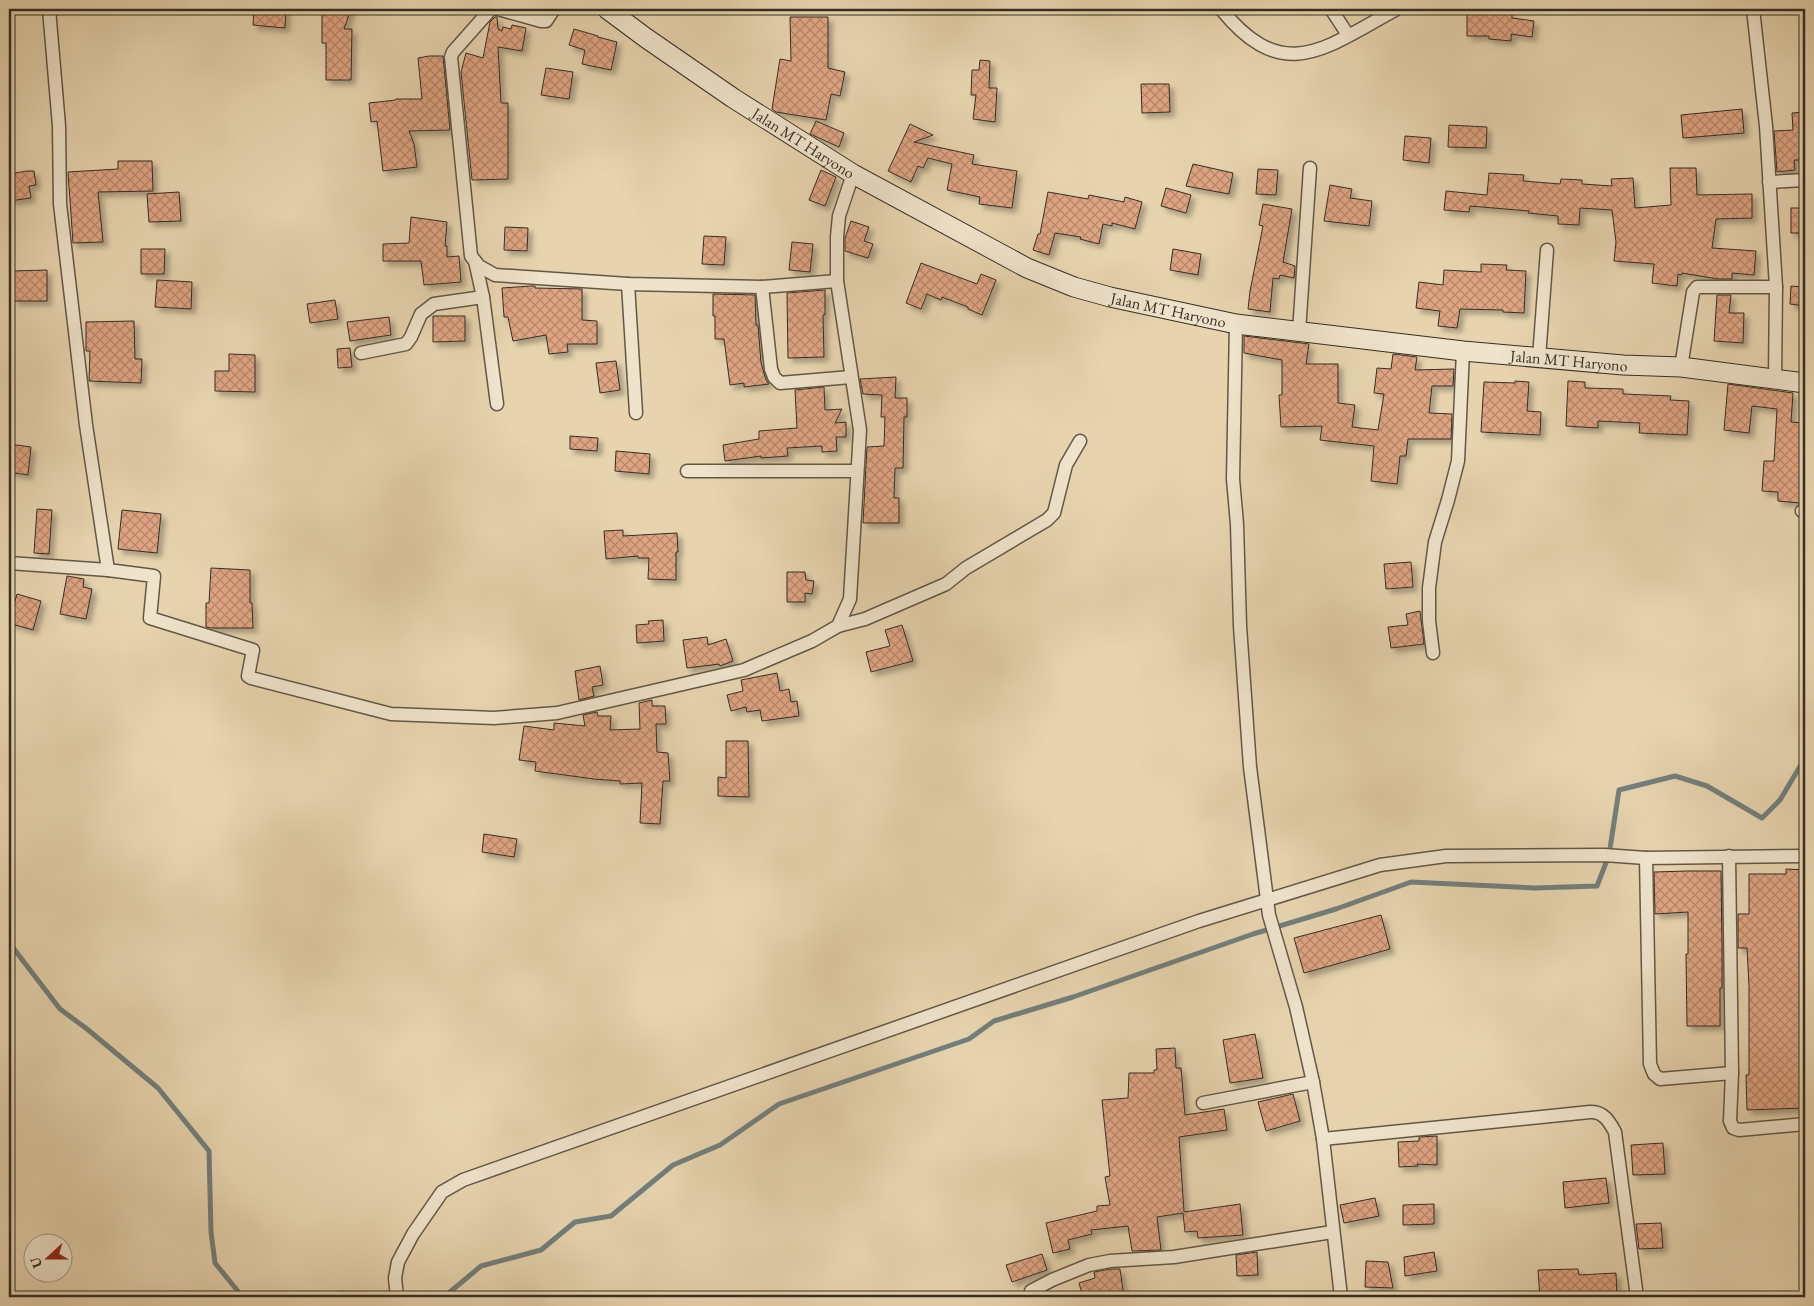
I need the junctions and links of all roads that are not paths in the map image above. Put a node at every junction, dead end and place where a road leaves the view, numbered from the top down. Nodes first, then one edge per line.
1 (49, 9) edge
2 (491, 9) edge
3 (498, 9) edge
4 (554, 9) edge
5 (608, 9) edge
6 (1221, 9) edge
7 (1331, 9) edge
8 (1397, 9) edge
9 (1752, 9) edge
10 (1348, 35) junction
11 (1310, 168) dead end
12 (854, 174) junction
13 (1805, 180) edge
14 (1769, 182) junction
15 (1547, 250) dead end
16 (475, 261) junction
17 (837, 281) junction
18 (628, 284) junction
19 (762, 287) junction
20 (1776, 287) junction
21 (483, 297) junction
22 (1236, 324) junction
23 (1299, 332) junction
24 (1463, 351) junction
25 (361, 353) dead end
26 (1539, 358) junction
27 (1681, 368) junction
28 (851, 377) junction
29 (1775, 379) junction
30 (1805, 383) edge
31 (497, 404) dead end
32 (636, 413) dead end
33 (1080, 441) dead end
34 (687, 470) dead end
35 (857, 472) junction
36 (9, 563) edge
37 (108, 570) junction
38 (838, 626) junction
39 (1433, 653) dead end
40 (1729, 856) junction
41 (1805, 856) edge
42 (1646, 858) junction
43 (1266, 900) junction
44 (1732, 1073) junction
45 (1313, 1082) junction
46 (1203, 1103) dead end
47 (1805, 1124) edge
48 (1323, 1139) junction
49 (1332, 1232) junction
50 (1031, 1291) dead end
51 (397, 1297) edge
52 (1341, 1297) edge
53 (1637, 1297) edge

1 - 37 street
2 - 16 street
3 - 4 street
5 - 12 main road, Jalan MT Haryono
6 - 10 street
7 - 10 street
8 - 10 street
9 - 14 street
11 - 23 street
12 - 17 street
12 - 22 main road, Jalan MT Haryono
13 - 14 street
14 - 20 street
15 - 26 street
16 - 18 street
16 - 21 street
17 - 19 street
17 - 28 street
18 - 19 street
18 - 32 street
19 - 28 street
20 - 27 street
20 - 29 street
21 - 25 street
21 - 31 street
22 - 23 main road, Jalan MT Haryono
22 - 43 street
23 - 24 main road, Jalan MT Haryono
24 - 26 main road, Jalan MT Haryono
24 - 39 street
26 - 27 main road, Jalan MT Haryono
27 - 29 main road, Jalan MT Haryono
28 - 35 street
29 - 30 main road, Jalan MT Haryono
33 - 38 street
34 - 35 street
35 - 38 street
36 - 37 street
37 - 38 street
40 - 41 street
40 - 42 street
40 - 44 street
42 - 43 street
42 - 44 street
43 - 45 street
43 - 51 street
44 - 47 street
45 - 46 street
45 - 48 street
48 - 49 street
48 - 53 street
49 - 50 street
49 - 52 street

